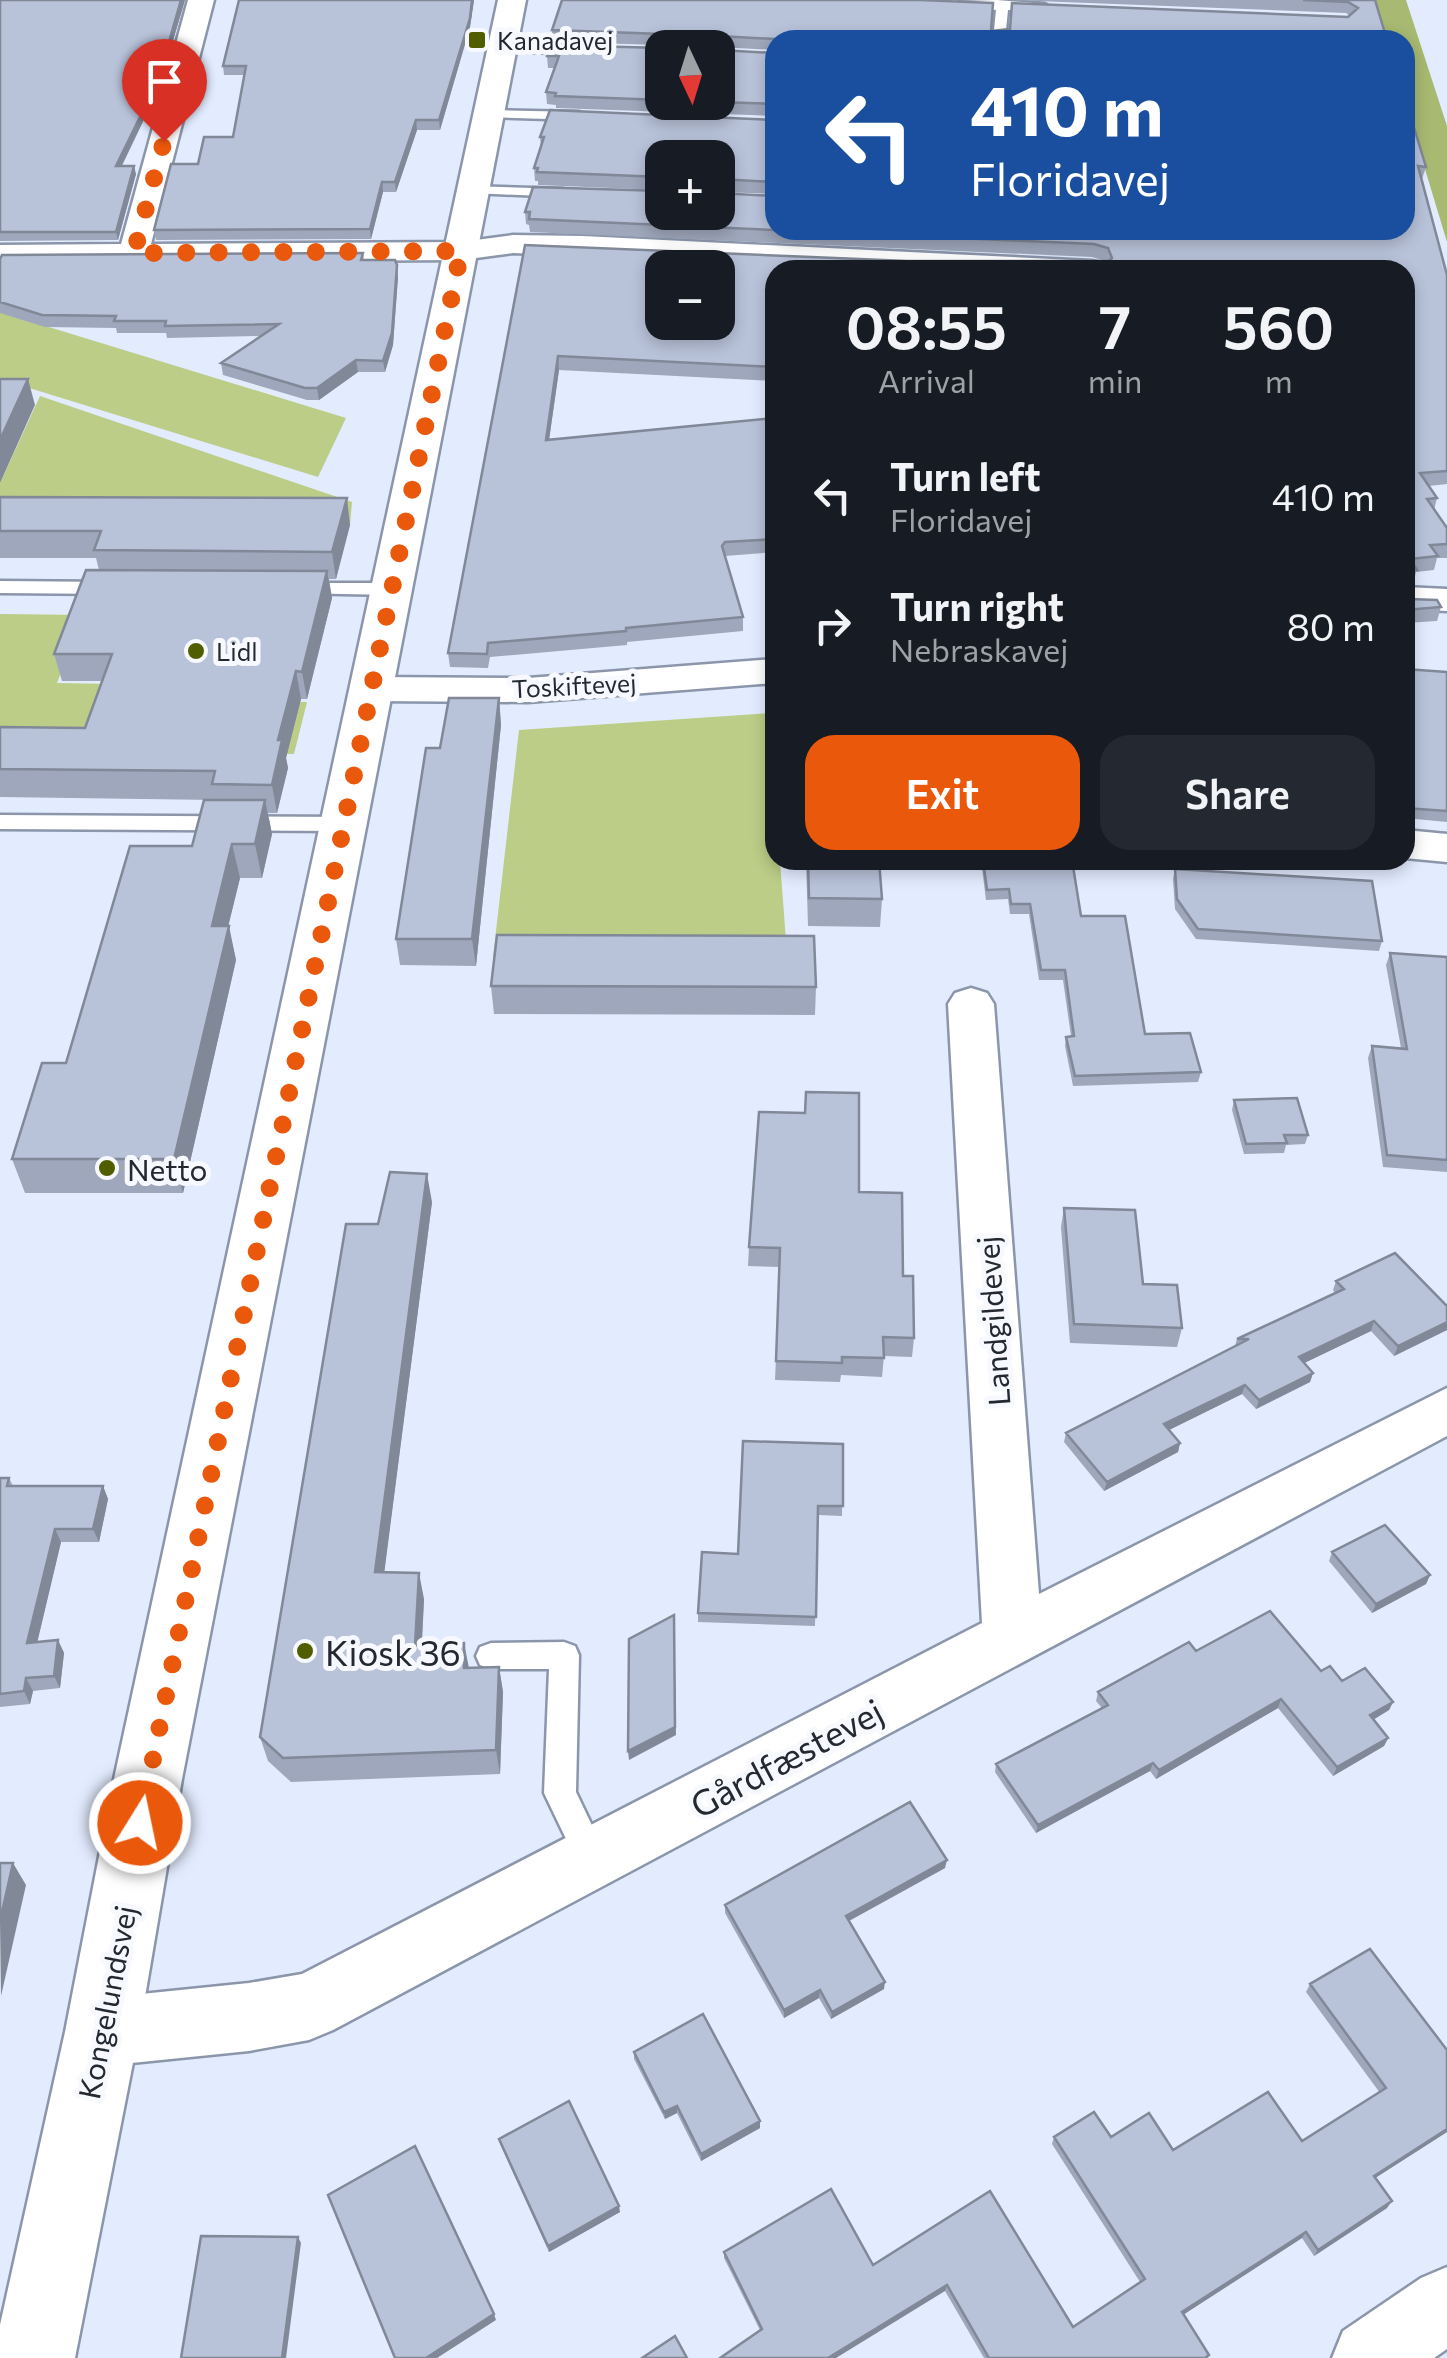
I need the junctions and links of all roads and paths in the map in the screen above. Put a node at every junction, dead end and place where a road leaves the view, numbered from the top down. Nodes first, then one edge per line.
1 (200, 0) edge
2 (1003, 3) edge
3 (946, 4) edge
4 (1060, 9) edge
5 (507, 23) edge
6 (1000, 30) edge
7 (590, 50) edge
8 (489, 112) junction
9 (604, 117) edge
10 (473, 189) junction
11 (587, 194) edge
12 (461, 251) junction
13 (134, 253) junction
14 (0, 254) edge
15 (896, 260) edge
16 (0, 587) edge
17 (137, 588) edge
18 (274, 589) edge
19 (392, 590) junction
20 (1415, 598) edge
21 (1447, 600) edge
22 (765, 672) edge
23 (373, 689) junction
24 (0, 822) edge
25 (346, 824) junction
26 (1415, 845) edge
27 (1447, 848) edge
28 (971, 1004) dead end
29 (1447, 1410) edge
30 (1013, 1638) junction
31 (491, 1656) dead end
32 (592, 1858) junction
33 (102, 2032) junction
34 (1447, 2304) edge
35 (34, 2358) edge
36 (1370, 2358) edge

1 - 13 street
2 - 3 lane
2 - 4 lane
2 - 6 lane
5 - 7 lane, Kongelundsvej
5 - 8 street, Kongelundsvej
8 - 9 lane
8 - 10 street, Kongelundsvej
10 - 11 lane
10 - 12 street, Kongelundsvej
12 - 13 street
12 - 15 street
12 - 19 street, Kongelundsvej
13 - 14 street
16 - 17 lane
18 - 19 lane
19 - 23 street, Kongelundsvej
20 - 21 street
22 - 23 street, Toskiftevej
23 - 25 street, Kongelundsvej
24 - 25 lane
25 - 33 street, Kongelundsvej
26 - 27 street
28 - 30 street, Landgildevej
29 - 30 street, Gårdfæstevej
30 - 32 street, Gårdfæstevej
31 - 32 lane
32 - 33 street, Gårdfæstevej
33 - 35 street, Kongelundsvej
34 - 36 street

